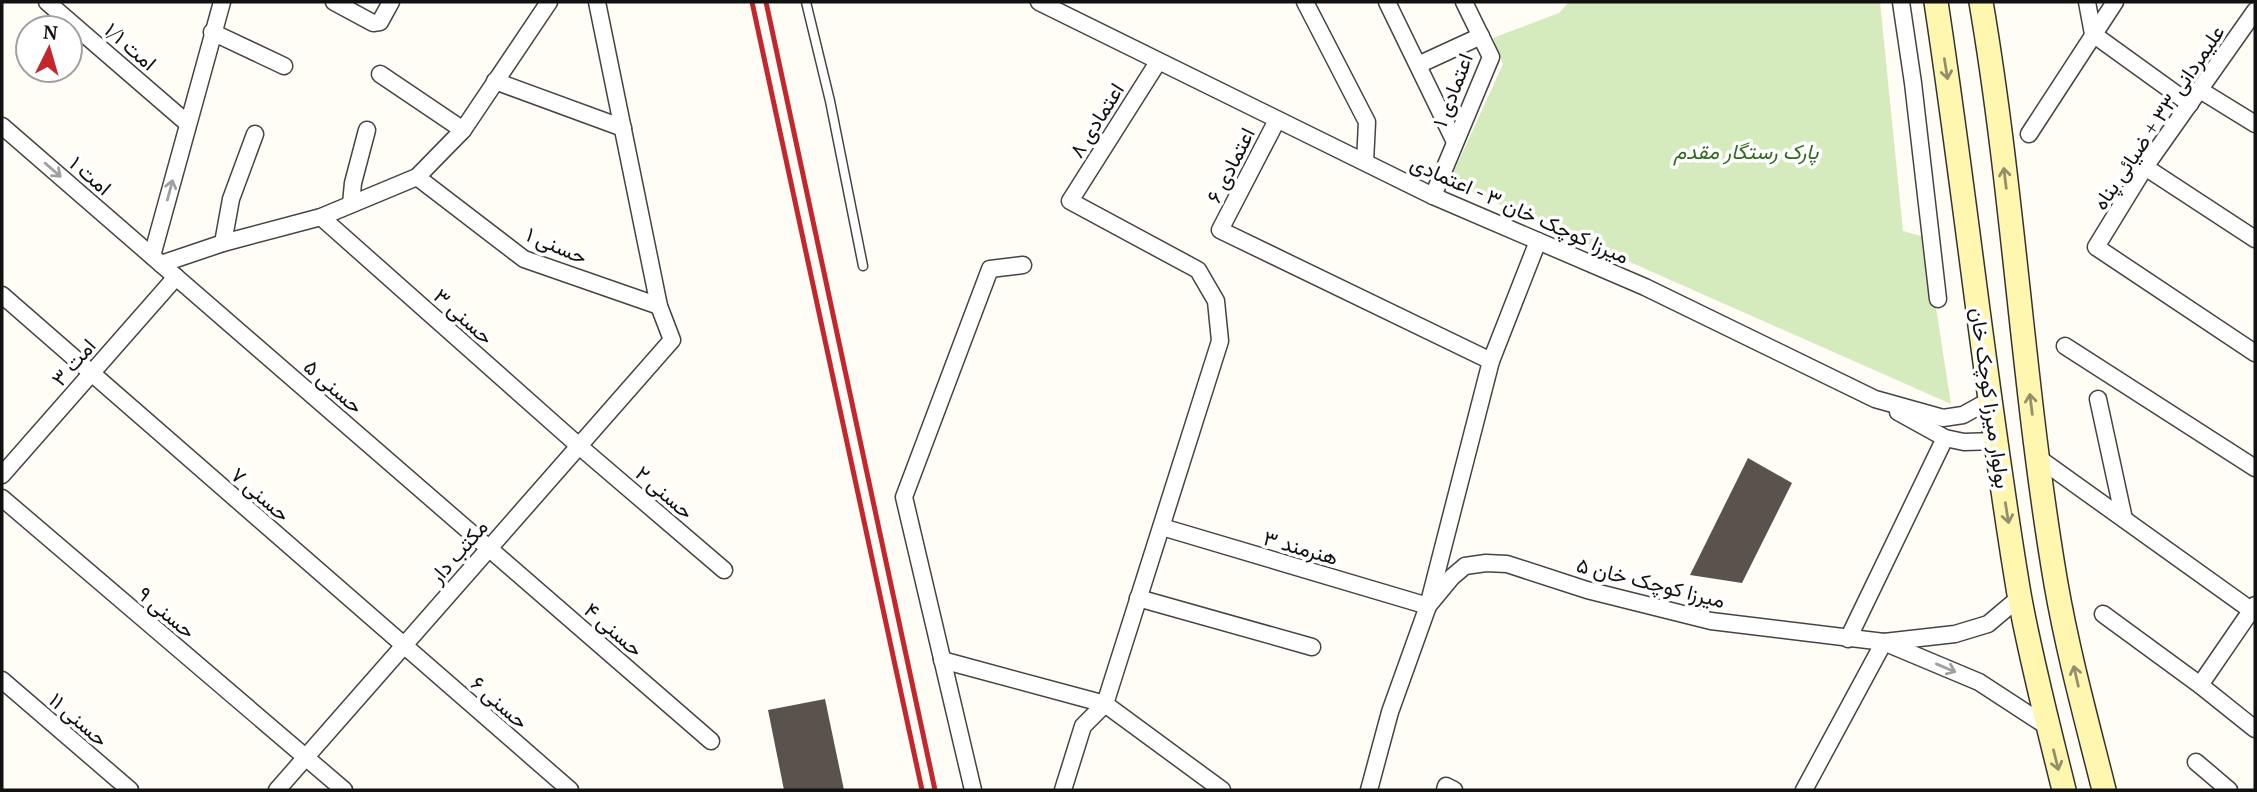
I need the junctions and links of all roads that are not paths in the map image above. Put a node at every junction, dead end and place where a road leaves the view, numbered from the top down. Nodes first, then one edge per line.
1 (47, 2) edge
2 (222, 2) edge
3 (334, 2) edge
4 (391, 2) edge
5 (549, 2) edge
6 (597, 2) edge
7 (806, 2) edge
8 (1039, 2) edge
9 (1305, 2) edge
10 (1387, 2) edge
11 (1464, 2) edge
12 (1936, 2) edge
13 (1981, 2) edge
14 (2087, 2) edge
15 (2115, 2) edge
16 (1899, 3) edge
17 (2255, 11) edge
18 (212, 32) junction
19 (2093, 34) junction
20 (1480, 36) junction
21 (1158, 62) junction
22 (1418, 65) junction
23 (284, 66) dead end
24 (380, 74) dead end
25 (495, 80) junction
26 (2200, 90) junction
27 (2190, 104) junction
28 (1277, 120) junction
29 (187, 123) junction
30 (2255, 124) edge
31 (2, 126) edge
32 (623, 128) junction
33 (367, 130) dead end
34 (463, 130) junction
35 (255, 134) dead end
36 (2029, 134) dead end
37 (1455, 142) junction
38 (1365, 162) junction
39 (2146, 167) junction
40 (416, 177) junction
41 (1433, 196) junction
42 (351, 204) junction
43 (321, 217) junction
44 (2255, 239) edge
45 (1538, 242) junction
46 (223, 243) junction
47 (157, 260) junction
48 (1023, 265) dead end
49 (863, 266) dead end
50 (176, 277) junction
51 (2, 295) edge
52 (1938, 299) dead end
53 (659, 306) junction
54 (2065, 346) dead end
55 (2255, 353) edge
56 (1491, 361) junction
57 (91, 373) junction
58 (1875, 399) junction
59 (2098, 399) dead end
60 (1990, 400) junction
61 (1945, 438) junction
62 (1996, 441) junction
63 (579, 446) junction
64 (2037, 457) junction
65 (2255, 468) edge
66 (2, 475) edge
67 (2, 498) edge
68 (2124, 519) junction
69 (1162, 527) junction
70 (489, 548) junction
71 (724, 570) dead end
72 (2020, 597) junction
73 (1138, 598) junction
74 (1428, 606) junction
75 (2254, 610) edge
76 (2103, 614) dead end
77 (1848, 639) junction
78 (1884, 642) junction
79 (403, 646) junction
80 (1311, 647) dead end
81 (942, 660) junction
82 (2, 680) edge
83 (2200, 685) junction
84 (1105, 704) junction
85 (2048, 727) junction
86 (2255, 729) edge
87 (711, 741) dead end
88 (305, 758) junction
89 (2196, 762) dead end
90 (130, 790) edge
91 (277, 790) edge
92 (344, 790) edge
93 (570, 790) edge
94 (973, 790) edge
95 (1063, 790) edge
96 (1222, 790) edge
97 (1369, 790) edge
98 (1445, 790) edge
99 (1454, 790) edge
100 (1804, 790) edge
101 (2064, 790) edge
102 (2104, 790) edge
103 (2229, 790) edge

1 - 29 street, امت ۱/۱
2 - 18 street
3 - 4 street
5 - 25 street
6 - 32 street
7 - 49 lane
8 - 21 street, میرزا کوچک خان ۳ - اعتمادی
9 - 38 street
10 - 22 street
11 - 20 street, اعتمادی ۱
12 -> 60 main road, بولوار میرزا کوچک خان
64 -> 13 main road, بولوار میرزا کوچک خان
14 - 19 street
15 - 19 street
16 - 52 street
17 - 26 street, علیمردانی ۳۳ + ضیائی پناه
18 - 23 street
18 - 29 street
19 - 27 street
19 - 36 street
20 - 22 street
20 - 37 street, اعتمادی ۱
21 - 28 street, میرزا کوچک خان ۳ - اعتمادی
21 - 69 street, اعتمادی ۸
22 - 37 street
24 - 34 street
25 - 32 street
25 - 34 street
26 - 27 street, علیمردانی ۳۳ + ضیائی پناه
26 - 30 street
27 - 39 street, علیمردانی ۳۳ + ضیائی پناه
28 - 38 street, میرزا کوچک خان ۳ - اعتمادی
28 - 56 street, اعتمادی ۶
47 -> 29 street
31 -> 47 street, امت ۱
32 - 53 street
33 - 42 street
34 - 40 street
35 - 46 street
37 - 41 street, اعتمادی ۱
38 - 41 street, میرزا کوچک خان ۳ - اعتمادی
39 - 44 street
39 - 55 street, علیمردانی ۳۳ + ضیائی پناه
40 - 42 street
40 - 53 street, حسنی ۱
41 - 45 street, میرزا کوچک خان ۳ - اعتمادی
42 - 43 street
43 - 46 street
43 - 63 street, حسنی ۳
45 - 56 street
45 - 58 street, میرزا کوچک خان ۳ - اعتمادی
46 - 47 street
47 - 50 street, حسنی ۵
48 - 81 street
50 - 57 street, امت ۳
50 - 70 street, حسنی ۵
51 - 57 street, حسنی ۷
53 - 63 street, مکتب دار
54 - 65 street
56 - 74 street
57 - 66 street, امت ۳
57 - 79 street, حسنی ۷
58 - 60 street, میرزا کوچک خان ۳ - اعتمادی
58 - 61 street
59 - 68 street
60 - 62 main road, بولوار میرزا کوچک خان
61 - 62 street
61 - 77 street
62 -> 72 main road, بولوار میرزا کوچک خان
63 - 70 street, مکتب دار
63 - 71 street, حسنی ۲
64 - 68 street
102 -> 64 main road, بولوار میرزا کوچک خان
67 - 88 street, حسنی ۹
68 - 75 street
69 - 73 street
69 - 74 street, هنرمند ۳
70 - 79 street, مکتب دار
70 - 87 street, حسنی ۴
72 - 78 street, میرزا کوچک خان ۵
72 - 85 main road, بولوار میرزا کوچک خان
73 - 80 street
73 - 84 street
74 - 77 street, میرزا کوچک خان ۵
74 - 97 street
75 - 83 street
76 - 83 street
77 - 78 street, میرزا کوچک خان ۵
78 -> 85 street, میرزا کوچک خان ۵
78 - 100 street
79 - 88 street, مکتب دار
79 - 93 street, حسنی ۶
81 - 84 street
81 - 94 street
82 - 90 street, حسنی ۱۱
83 - 86 street
84 - 95 street
84 - 96 street
85 -> 101 main road, بولوار میرزا کوچک خان
88 - 91 street, مکتب دار
88 - 92 street, حسنی ۹
89 - 103 street
98 - 99 street

